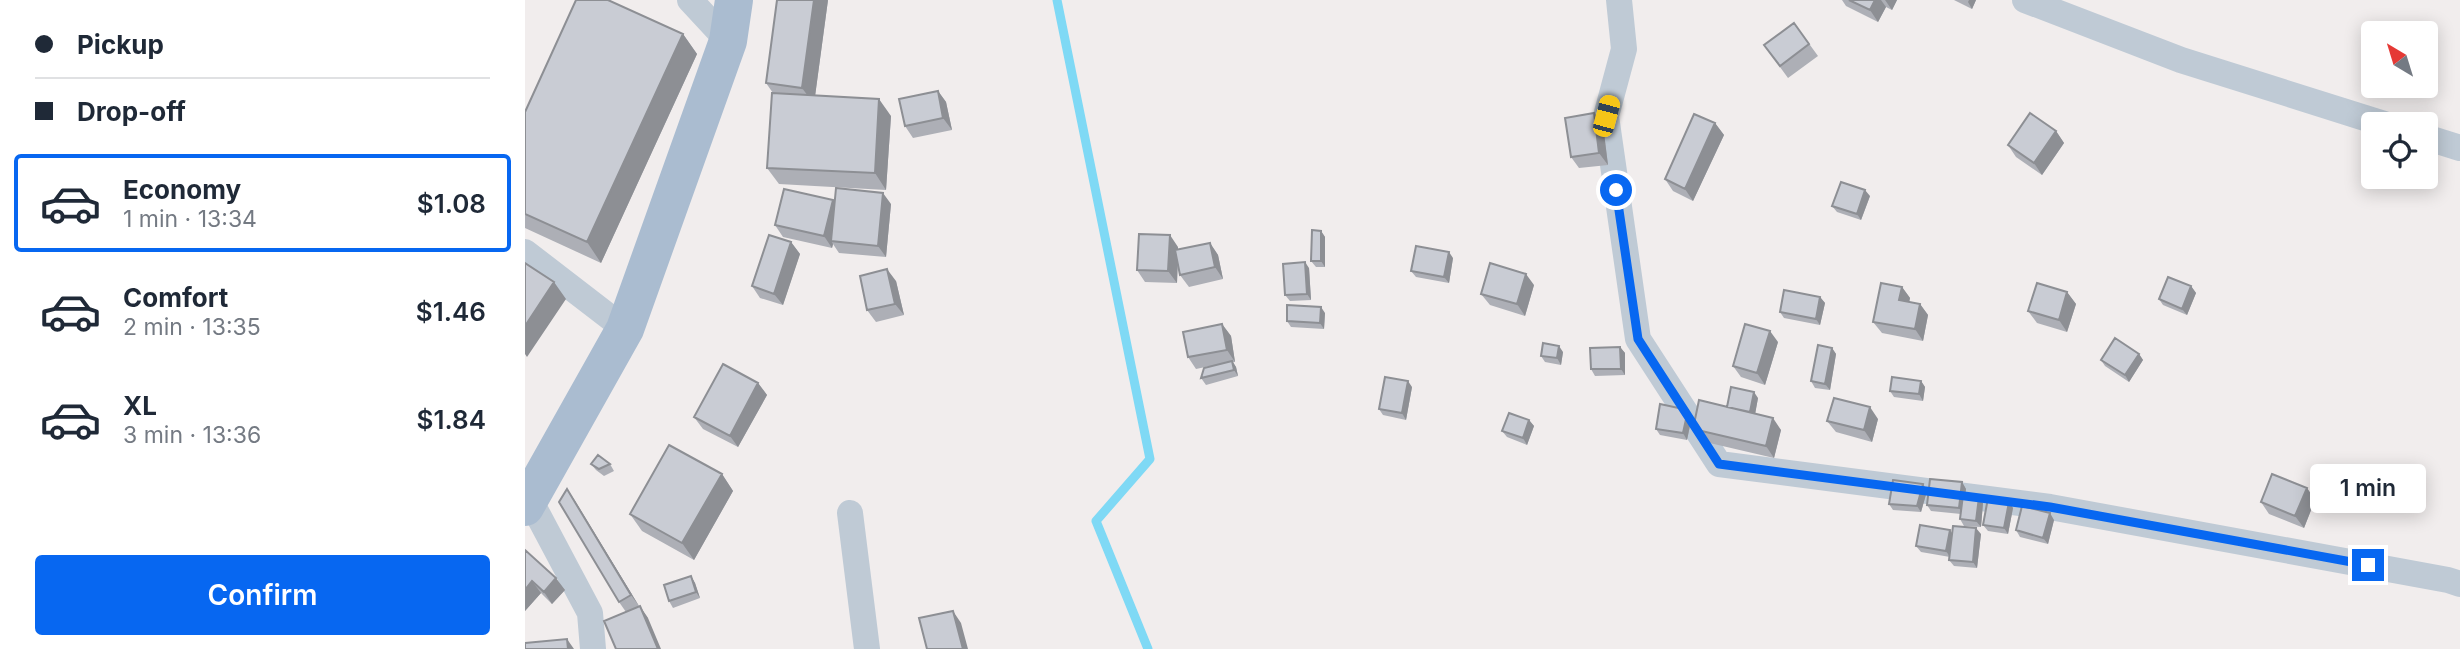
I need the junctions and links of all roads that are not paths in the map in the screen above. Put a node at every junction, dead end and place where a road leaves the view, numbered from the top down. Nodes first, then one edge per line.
1 (690, 0) edge
2 (734, 0) edge
3 (1619, 0) edge
4 (2025, 0) edge
5 (728, 41) junction
6 (2361, 117) edge
7 (2438, 141) edge
8 (2460, 148) edge
9 (525, 252) edge
10 (625, 329) junction
11 (528, 503) edge
12 (850, 513) dead end
13 (2460, 584) edge
14 (593, 649) edge
15 (867, 649) edge

1 - 5 street
2 - 5 main road
3 - 13 street
4 - 6 street
5 - 10 main road
7 - 8 street
9 - 10 street
10 - 11 main road
11 - 14 street
12 - 15 street

